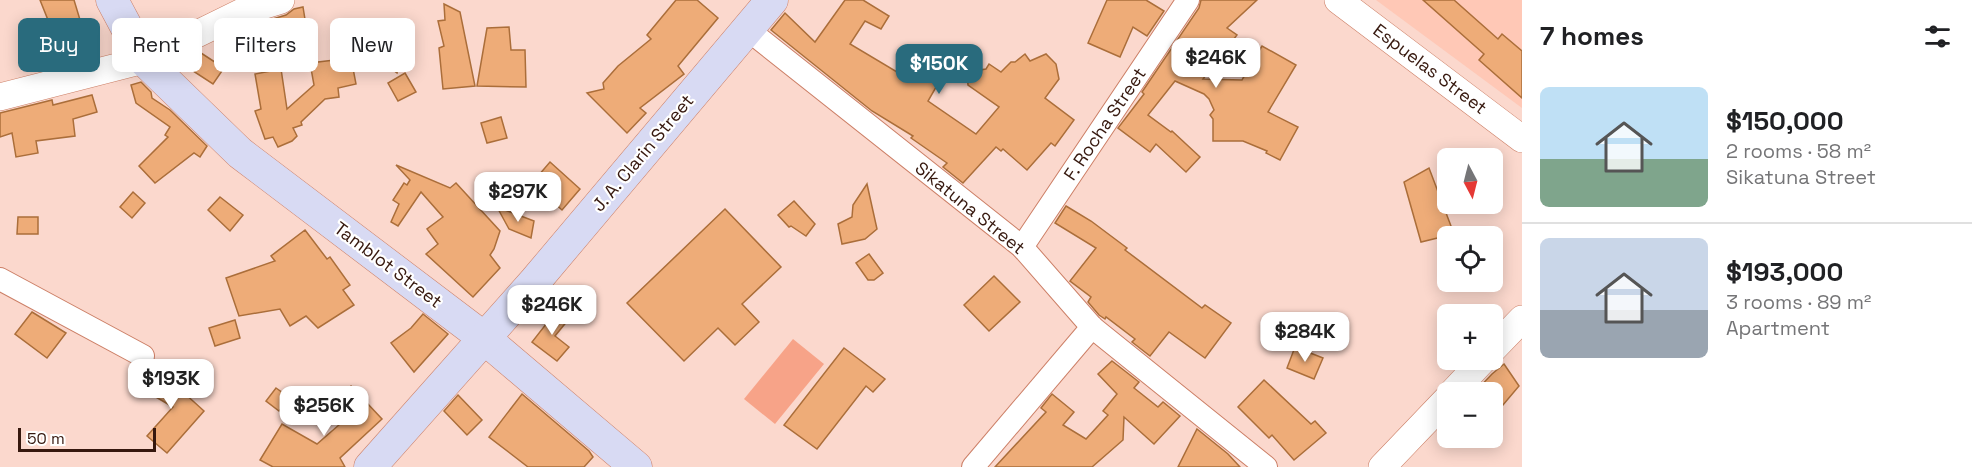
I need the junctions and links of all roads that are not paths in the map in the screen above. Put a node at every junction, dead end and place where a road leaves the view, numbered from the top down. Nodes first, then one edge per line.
1 (112, 0) edge
2 (282, 0) edge
3 (772, 0) edge
4 (1188, 0) edge
5 (1338, 0) edge
6 (122, 18) edge
7 (747, 29) junction
8 (202, 32) edge
9 (112, 68) edge
10 (156, 72) edge
11 (0, 97) edge
12 (1522, 139) edge
13 (1022, 247) junction
14 (0, 279) edge
15 (1522, 319) edge
16 (1092, 327) junction
17 (484, 338) junction
18 (1503, 339) edge
19 (143, 356) dead end
20 (1474, 370) edge
21 (1462, 382) edge
22 (1437, 410) edge
23 (370, 467) edge
24 (636, 467) edge
25 (973, 467) edge
26 (1266, 467) edge
27 (1382, 467) edge

1 - 6 main road, Tamblot Street
2 - 8 street
3 - 7 main road, J. A. Clarin Street
4 - 13 street, F. Rocha Street
5 - 12 street, Espuelas Street
7 - 13 street, Sikatuna Street
7 - 17 main road, J. A. Clarin Street
9 - 11 street
10 - 17 main road, Tamblot Street
13 - 16 street, Sikatuna Street
14 - 19 street
15 - 18 street
16 - 25 street
16 - 26 street, Sikatuna Street
17 - 23 main road, J. A. Clarin Street
17 - 24 main road, Tamblot Street
20 - 21 street
22 - 27 street

